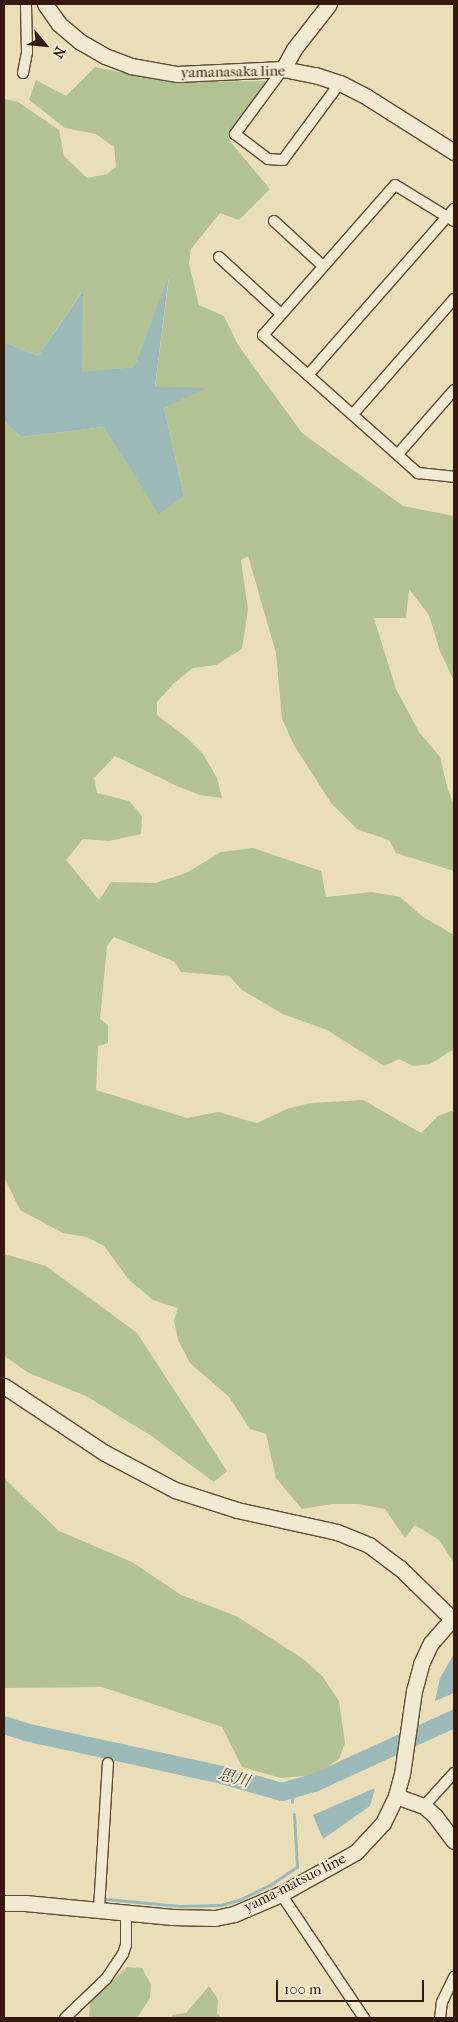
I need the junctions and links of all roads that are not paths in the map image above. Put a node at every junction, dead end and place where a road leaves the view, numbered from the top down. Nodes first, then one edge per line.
1 (26, 4) edge
2 (45, 4) edge
3 (329, 4) edge
4 (284, 69) junction
5 (23, 73) dead end
6 (340, 83) junction
7 (454, 152) edge
8 (452, 216) edge
9 (274, 221) dead end
10 (219, 257) dead end
11 (323, 266) junction
12 (454, 299) edge
13 (281, 314) junction
14 (308, 375) junction
15 (454, 390) edge
16 (353, 414) junction
17 (398, 454) junction
18 (454, 477) edge
19 (4, 1386) edge
20 (453, 1618) edge
21 (108, 1763) dead end
22 (454, 1773) edge
23 (396, 1796) junction
24 (424, 1806) junction
25 (454, 1841) edge
26 (281, 1894) junction
27 (4, 1903) edge
28 (99, 1909) junction
29 (126, 1911) junction
30 (454, 1977) edge
31 (65, 2018) edge
32 (364, 2018) edge
33 (440, 2018) edge

1 - 5 street
2 - 4 main road, yamanasaka line
3 - 4 main road
4 - 6 main road, yamanasaka line
4 - 6 street
6 - 7 main road, yamanasaka line
8 - 11 street
8 - 14 street
9 - 11 street
10 - 13 street
11 - 13 street
12 - 16 street
13 - 14 street
14 - 16 street
15 - 17 street
16 - 17 street
17 - 18 street
19 - 20 main road
20 - 23 main road, yama-matsuo line
21 - 28 street
22 - 24 street
23 - 24 main road
23 - 26 main road, yama-matsuo line
24 - 25 main road
26 - 29 main road, yama-matsuo line
26 - 32 street
27 - 28 main road, yama-matsuo line
28 - 29 main road, yama-matsuo line
29 - 31 street
30 - 33 street

